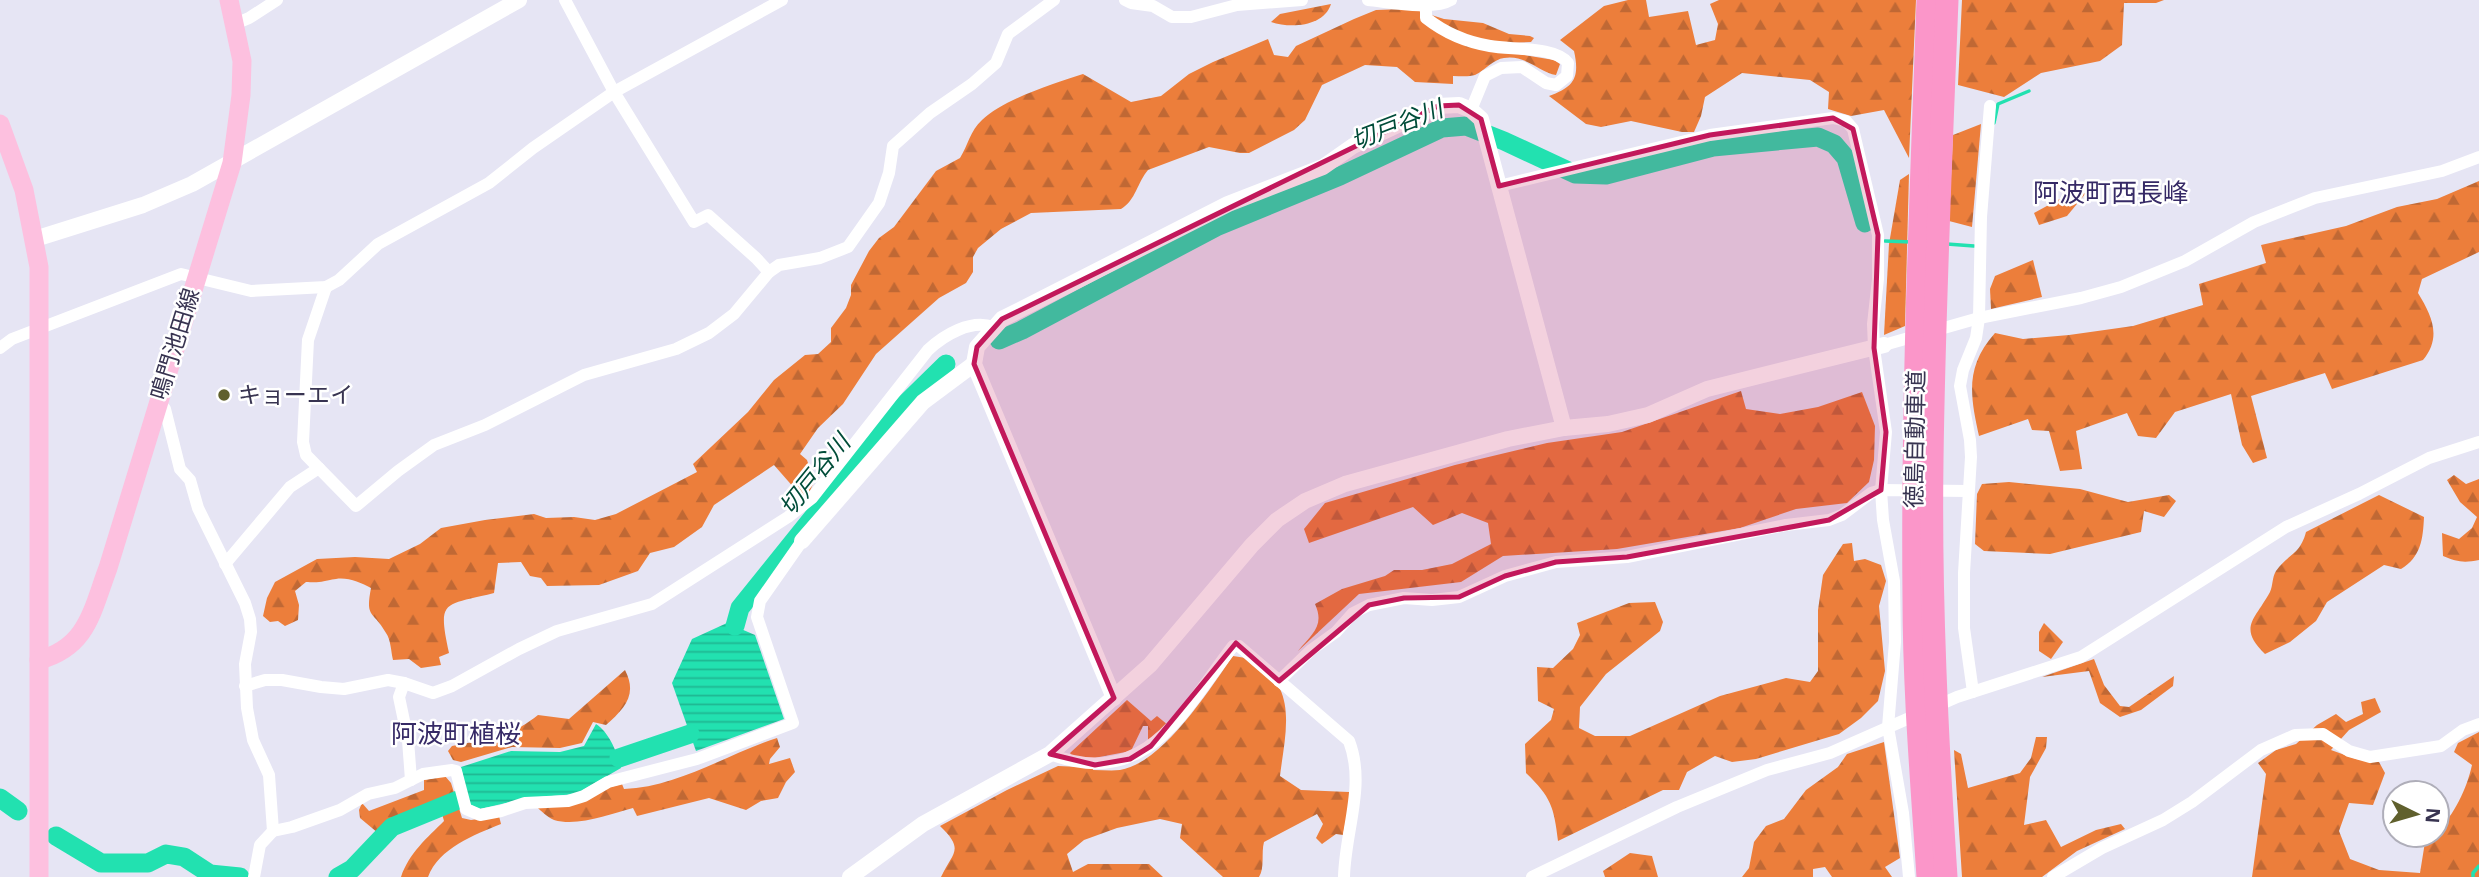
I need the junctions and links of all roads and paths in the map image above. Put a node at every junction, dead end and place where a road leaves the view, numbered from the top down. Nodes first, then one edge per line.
1 (229, 0) edge
2 (277, 0) edge
3 (519, 0) edge
4 (565, 0) edge
5 (782, 0) edge
6 (1054, 0) edge
7 (1125, 0) edge
8 (1302, 0) edge
9 (1368, 0) edge
10 (1451, 0) edge
11 (1928, 0) edge
12 (1947, 0) edge
13 (1426, 5) junction
14 (235, 24) junction
15 (614, 93) junction
16 (1990, 106) dead end
17 (1471, 110) junction
18 (0, 124) edge
19 (2479, 157) edge
20 (232, 163) junction
21 (1499, 186) junction
22 (35, 239) junction
23 (769, 272) junction
24 (195, 277) junction
25 (326, 287) junction
26 (1973, 320) junction
27 (993, 327) junction
28 (39, 329) junction
29 (1879, 347) junction
30 (0, 348) edge
31 (974, 365) junction
32 (158, 401) junction
33 (1564, 428) junction
34 (2479, 442) edge
35 (319, 468) junction
36 (1884, 490) junction
37 (1963, 491) junction
38 (802, 541) joint
39 (225, 564) junction
40 (39, 660) junction
41 (1279, 681) junction
42 (404, 682) junction
43 (245, 686) junction
44 (1972, 692) junction
45 (1114, 698) junction
46 (2479, 724) edge
47 (1891, 725) junction
48 (1050, 754) junction
49 (411, 780) junction
50 (272, 831) junction
51 (39, 877) edge
52 (254, 877) edge
53 (850, 877) edge
54 (1344, 877) edge
55 (1532, 877) edge
56 (1909, 877) edge
57 (1928, 877) edge
58 (1946, 877) edge
59 (2053, 877) edge

1 - 14 main road, 鳴門池田線
2 - 14 street
3 - 20 street
4 - 15 street
5 - 15 street
6 - 23 street
7 - 8 street
9 - 13 street
10 - 13 street
11 - 57 highway, 徳島自動車道
12 - 58 highway, 徳島自動車道
13 - 17 street
14 - 20 main road, 鳴門池田線
15 - 23 street
15 - 25 street
16 - 26 street
17 - 21 street
17 - 27 street
18 - 22 main road
19 - 26 street
20 - 22 street
20 - 24 main road, 鳴門池田線
21 - 29 street
21 - 33 street
22 - 28 main road
23 - 35 street
24 - 25 street
24 - 28 street
24 - 32 main road, 鳴門池田線
25 - 35 street
26 - 29 street
26 - 37 street
27 - 31 street
27 - 42 street
28 - 30 street
28 - 40 main road
29 - 33 street
29 - 36 street
31 - 38 street
31 - 45 street
32 - 39 street
32 - 40 main road, 鳴門池田線
33 - 45 street
34 - 44 street
35 - 39 street
36 - 37 street
36 - 41 street
36 - 47 street
37 - 44 street
38 - 49 street
39 - 43 street
40 - 51 main road
41 - 48 street
41 - 54 street
42 - 43 street
42 - 49 street
43 - 50 street
44 - 47 street
45 - 48 street
46 - 59 street
47 - 55 street
47 - 56 street
48 - 53 street
49 - 50 street
50 - 52 street

